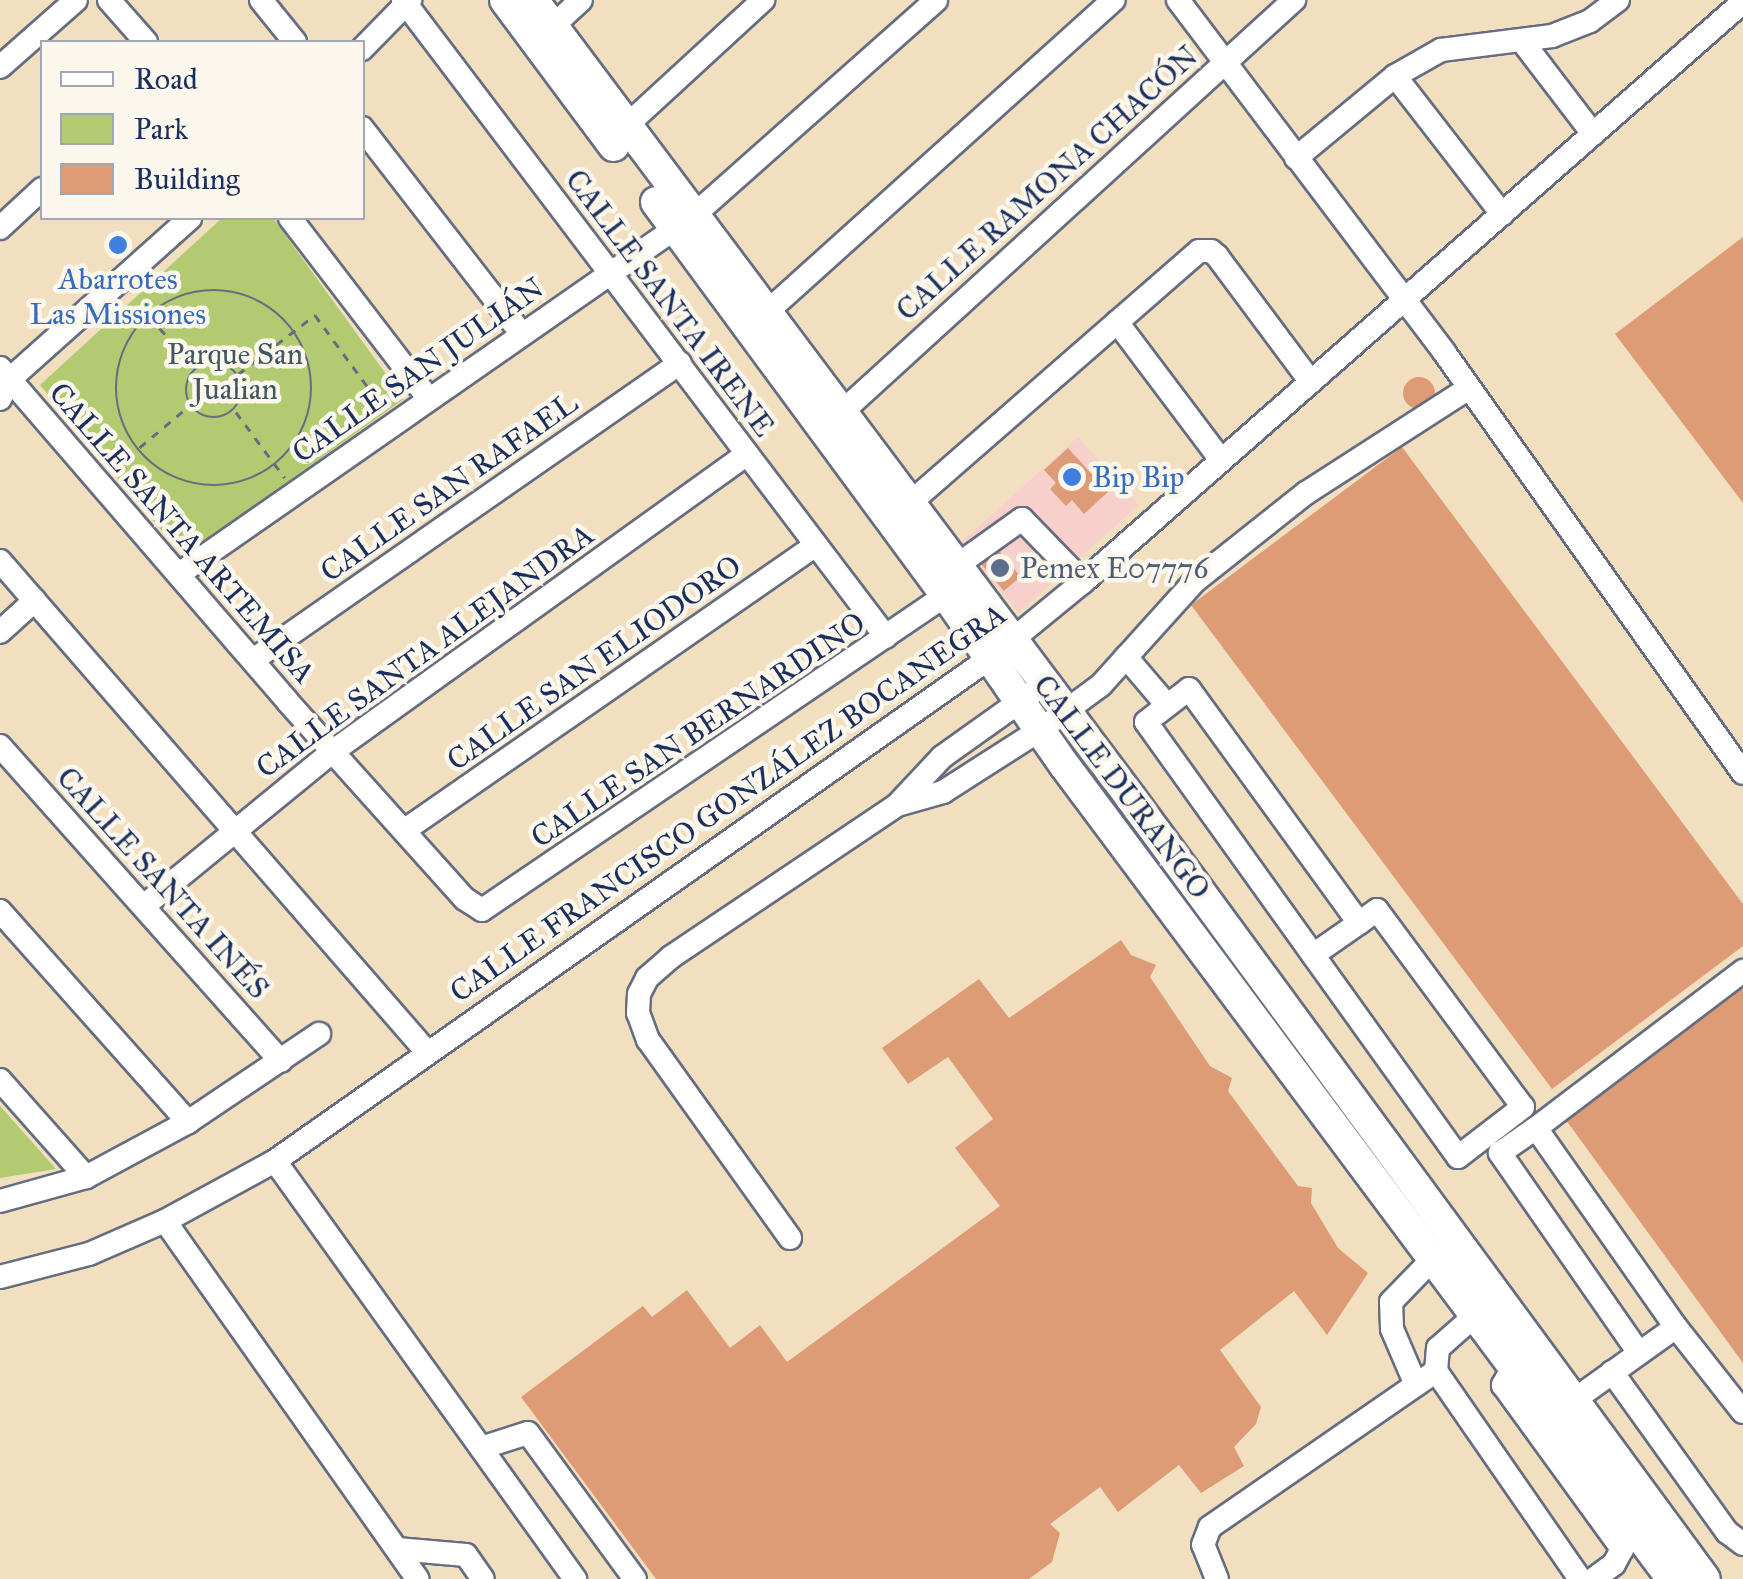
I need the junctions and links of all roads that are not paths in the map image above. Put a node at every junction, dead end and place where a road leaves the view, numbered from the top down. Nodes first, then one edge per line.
1 (76, 0) edge
2 (109, 0) edge
3 (260, 0) edge
4 (504, 0) edge
5 (534, 0) edge
6 (581, 0) edge
7 (763, 0) edge
8 (936, 0) edge
9 (1114, 0) edge
10 (1178, 0) edge
11 (1294, 0) edge
12 (1618, 0) edge
13 (407, 1) edge
14 (1743, 2) edge
15 (552, 26) junction
16 (144, 40) edge
17 (293, 40) edge
18 (1522, 42) junction
19 (365, 45) edge
20 (1224, 62) junction
21 (0, 67) edge
22 (1395, 76) junction
23 (625, 126) junction
24 (365, 132) edge
25 (1593, 134) junction
26 (1296, 158) junction
27 (40, 191) edge
28 (1502, 214) junction
29 (188, 220) edge
30 (292, 220) edge
31 (685, 223) junction
32 (0, 228) edge
33 (611, 274) junction
34 (1402, 302) junction
35 (768, 311) junction
36 (1117, 322) junction
37 (522, 334) junction
38 (680, 363) junction
39 (3, 382) edge
40 (1311, 382) junction
41 (1469, 388) junction
42 (429, 398) junction
43 (842, 412) junction
44 (747, 454) junction
45 (1221, 460) junction
46 (910, 503) junction
47 (816, 545) junction
48 (0, 561) edge
49 (956, 566) junction
50 (179, 574) junction
51 (1083, 582) junction
52 (946, 595) junction
53 (35, 600) junction
54 (0, 632) edge
55 (886, 637) junction
56 (1001, 649) junction
57 (1126, 657) junction
58 (253, 660) junction
59 (1032, 693) junction
60 (1168, 705) junction
61 (1065, 711) junction
62 (1040, 730) junction
63 (0, 746) edge
64 (332, 752) junction
65 (1743, 773) edge
66 (898, 806) junction
67 (234, 829) junction
68 (405, 830) junction
69 (145, 905) junction
70 (482, 910) joint
71 (0, 911) edge
72 (1360, 923) junction
73 (1313, 955) junction
74 (1743, 971) edge
75 (319, 1034) dead end
76 (427, 1052) junction
77 (281, 1061) junction
78 (0, 1080) edge
79 (188, 1122) junction
80 (1536, 1128) junction
81 (275, 1161) junction
82 (86, 1177) junction
83 (0, 1201) edge
84 (165, 1221) junction
85 (790, 1238) dead end
86 (1464, 1250) junction
87 (1435, 1262) junction
88 (0, 1277) edge
89 (1486, 1306) junction
90 (1676, 1327) junction
91 (1639, 1353) junction
92 (1524, 1358) junction
93 (1612, 1372) junction
94 (1426, 1378) junction
95 (1574, 1400) junction
96 (1743, 1412) edge
97 (481, 1448) junction
98 (1743, 1544) edge
99 (397, 1549) junction
100 (418, 1579) edge
101 (482, 1579) edge
102 (575, 1579) edge
103 (634, 1579) edge
104 (1217, 1579) edge
105 (1580, 1579) edge
106 (1593, 1579) edge
107 (1672, 1579) edge
108 (1704, 1579) edge

1 - 21 street
2 - 16 street
3 - 17 street
4 - 31 main road, CALLE DURANGO
5 - 15 main road, CALLE DURANGO
6 - 15 street
7 - 23 street
8 - 31 street, CALLE SAN JULIÁN
9 - 35 street
10 - 20 street
11 - 20 street, CALLE RAMONA CHACÓN
12 - 18 street
13 - 19 street
13 - 33 street, CALLE SANTA IRENE
14 - 25 street, CALLE FRANCISCO GONZÁLEZ BOCANEGRA
15 - 23 main road, CALLE DURANGO
18 - 22 street
18 - 25 street
20 - 26 street
20 - 43 street, CALLE RAMONA CHACÓN
22 - 26 street
22 - 28 street
23 - 31 main road, CALLE DURANGO
24 - 37 street
25 - 28 street, CALLE FRANCISCO GONZÁLEZ BOCANEGRA
26 - 34 street
27 - 32 street
28 - 34 street, CALLE FRANCISCO GONZÁLEZ BOCANEGRA
29 - 39 street
30 - 42 street
31 - 33 street, CALLE SAN JULIÁN
31 - 35 main road, CALLE DURANGO
31 - 52 main road, CALLE DURANGO
33 - 37 street, CALLE SAN JULIÁN
33 - 38 street, CALLE SANTA IRENE
34 - 40 street, CALLE FRANCISCO GONZÁLEZ BOCANEGRA
34 - 41 street
35 - 43 main road, CALLE DURANGO
36 - 40 street
36 - 45 street
36 - 46 street
37 - 42 street, CALLE SAN JULIÁN
38 - 44 street, CALLE SANTA IRENE
38 - 58 street, CALLE SAN RAFAEL
39 - 50 street, CALLE SANTA ARTEMISA
40 - 45 street, CALLE FRANCISCO GONZÁLEZ BOCANEGRA
41 - 57 street
41 - 65 street
42 - 50 street, CALLE SAN JULIÁN
43 - 46 main road, CALLE DURANGO
44 - 47 street, CALLE SANTA IRENE
44 - 64 street, CALLE SANTA ALEJANDRA
45 - 51 street, CALLE FRANCISCO GONZÁLEZ BOCANEGRA
46 - 49 main road, CALLE DURANGO
47 - 55 street, CALLE SANTA IRENE
47 - 68 street, CALLE SAN ELIODORO
48 - 53 street
49 - 51 street
49 - 56 main road, CALLE DURANGO
50 - 58 street, CALLE SANTA ARTEMISA
51 - 56 street, CALLE FRANCISCO GONZÁLEZ BOCANEGRA
52 - 55 street, CALLE SAN BERNARDINO
52 - 56 main road, CALLE DURANGO
53 - 54 street
53 - 67 street
55 - 70 street, CALLE SAN BERNARDINO
56 - 59 main road, CALLE DURANGO
56 - 76 street, CALLE FRANCISCO GONZÁLEZ BOCANEGRA
57 - 60 street
57 - 61 street
58 - 64 street, CALLE SANTA ARTEMISA
59 - 61 main road, CALLE DURANGO
59 - 62 main road, CALLE DURANGO
59 - 66 street
60 - 72 street
60 - 73 street
61 - 62 street
61 - 86 main road, CALLE DURANGO
62 - 66 street
62 - 87 main road, CALLE DURANGO
63 - 69 street, CALLE SANTA INÉS
64 - 67 street, CALLE SANTA ALEJANDRA
64 - 68 street, CALLE SANTA ARTEMISA
66 - 85 street
67 - 69 street, CALLE SANTA ALEJANDRA
67 - 76 street
68 - 70 street, CALLE SANTA ARTEMISA
69 - 77 street, CALLE SANTA INÉS
71 - 79 street
72 - 73 street
72 - 73 street
74 - 80 street
75 - 77 street
76 - 81 street, CALLE FRANCISCO GONZÁLEZ BOCANEGRA
77 - 79 street
78 - 82 street
79 - 82 street
80 - 90 street
80 - 91 street
81 - 84 street, CALLE FRANCISCO GONZÁLEZ BOCANEGRA
81 - 97 street
82 - 83 street
84 - 88 street, CALLE FRANCISCO GONZÁLEZ BOCANEGRA
84 - 99 street
86 - 87 street
86 - 89 main road, CALLE DURANGO
87 - 89 main road, CALLE DURANGO
87 - 94 street
89 - 92 main road, CALLE DURANGO
89 - 94 street
90 - 91 street
90 - 96 street
91 - 93 street
92 - 95 main road, CALLE DURANGO
92 - 106 street
92 - 107 main road, CALLE DURANGO
93 - 95 street
93 - 98 street
94 - 104 street
94 - 105 street
95 - 108 main road, CALLE DURANGO
97 - 102 street
97 - 103 street
99 - 100 street
99 - 101 street

